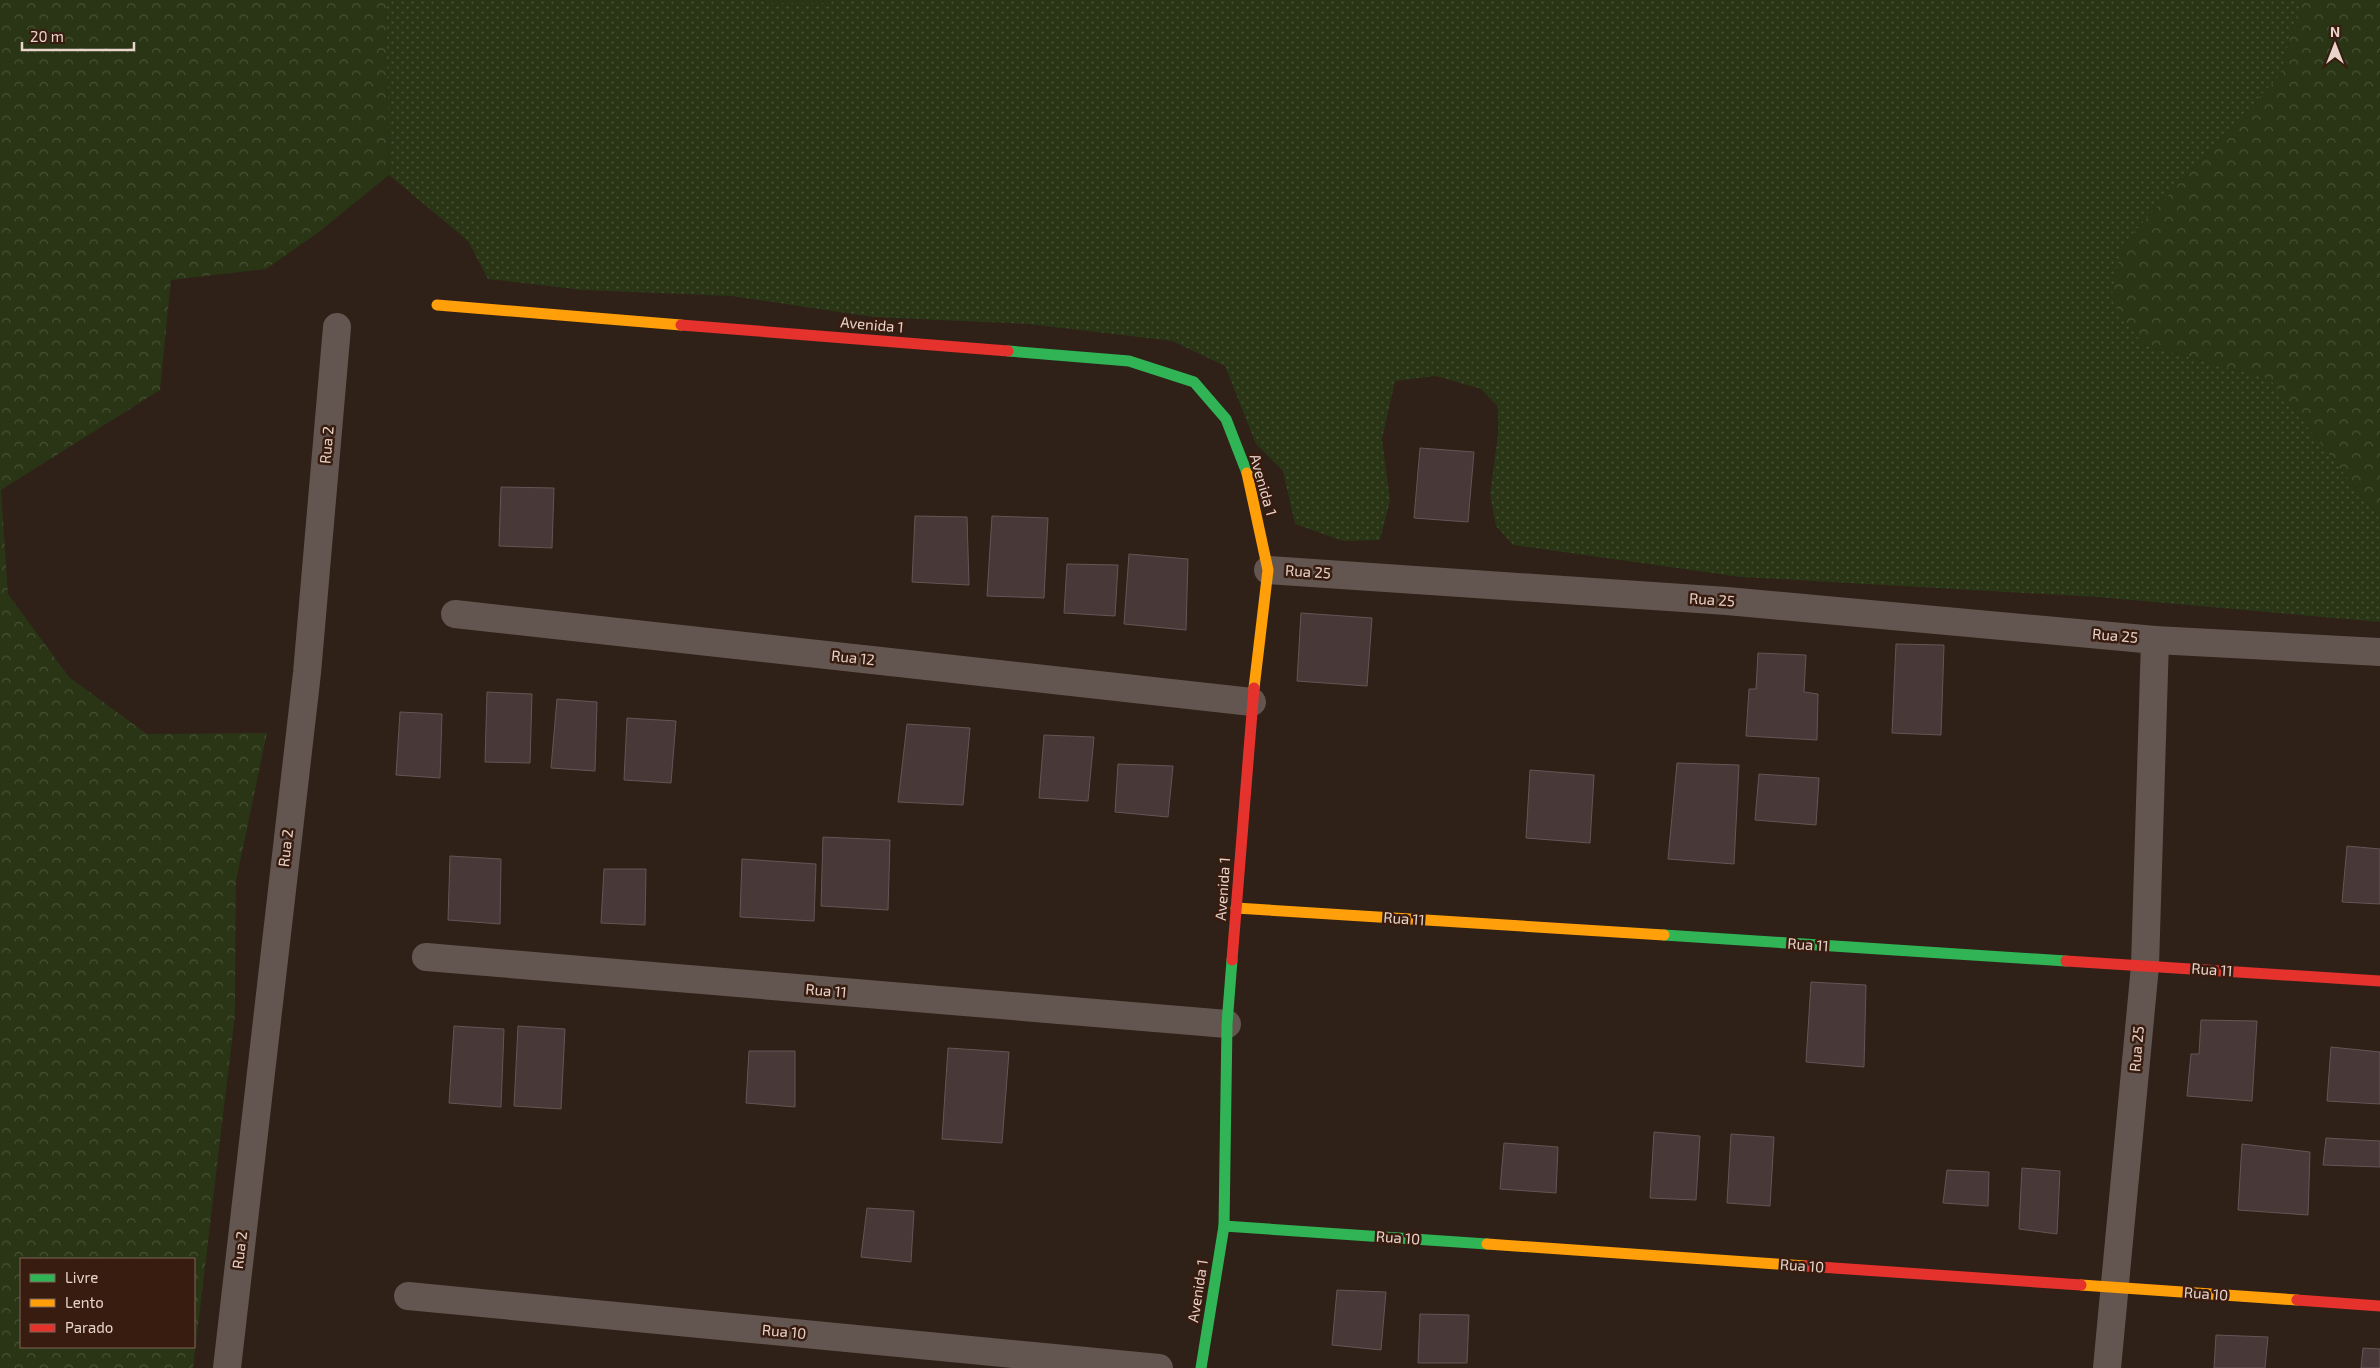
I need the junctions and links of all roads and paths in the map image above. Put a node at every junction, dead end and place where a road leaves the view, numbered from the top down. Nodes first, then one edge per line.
1 (437, 305) dead end
2 (337, 327) dead end
3 (1268, 570) junction
4 (455, 614) dead end
5 (2155, 640) junction
6 (2380, 652) edge
7 (1252, 702) junction
8 (1236, 908) junction
9 (426, 958) dead end
10 (2145, 966) junction
11 (2380, 981) edge
12 (1227, 1024) junction
13 (1224, 1226) junction
14 (2115, 1287) junction
15 (408, 1296) dead end
16 (2380, 1306) edge
17 (226, 1368) edge
18 (1160, 1368) edge
19 (1201, 1368) edge
20 (2107, 1368) edge

1 - 3 street, Avenida 1
2 - 17 street, Rua 2
3 - 5 street, Rua 25
3 - 7 street, Avenida 1
4 - 7 street, Rua 12
5 - 6 street, Rua 25
5 - 10 street, Rua 25
7 - 8 street, Avenida 1
8 - 10 street, Rua 11
8 - 12 street, Avenida 1
9 - 12 street, Rua 11
10 - 11 street, Rua 11
10 - 14 street, Rua 25
12 - 13 street, Avenida 1
13 - 14 street, Rua 10
13 - 19 street, Avenida 1
14 - 16 street, Rua 10
14 - 20 street, Rua 25
15 - 18 street, Rua 10

